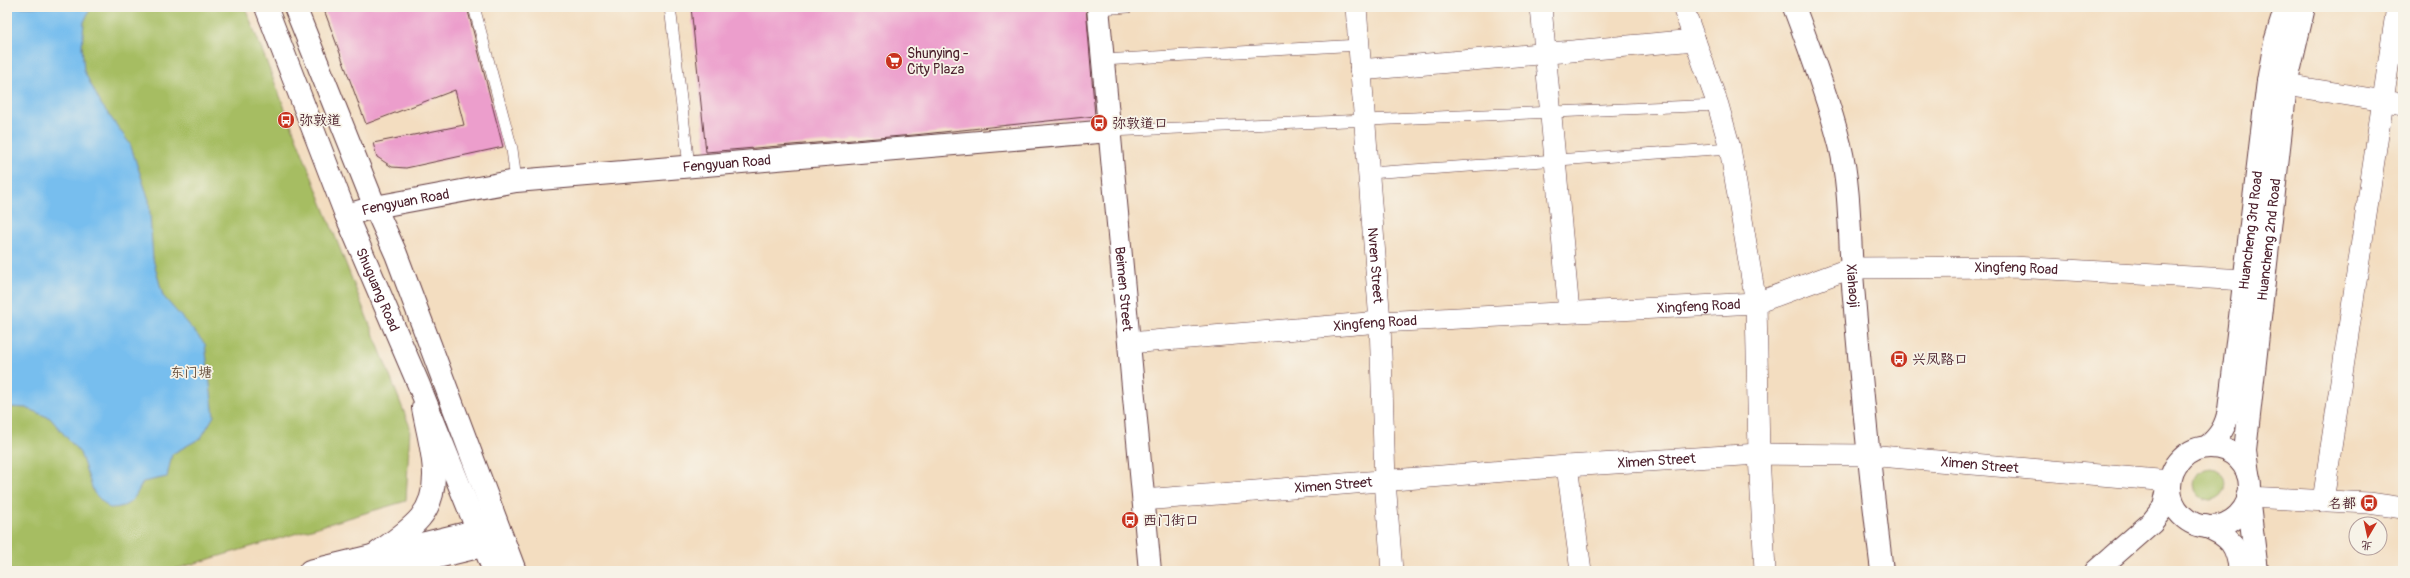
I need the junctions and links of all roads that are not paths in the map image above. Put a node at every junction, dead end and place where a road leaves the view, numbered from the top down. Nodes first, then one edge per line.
1 (266, 7) edge
2 (295, 7) edge
3 (474, 7) edge
4 (670, 7) edge
5 (1128, 7) edge
6 (1356, 7) edge
7 (1541, 7) edge
8 (1683, 7) edge
9 (1794, 7) edge
10 (2286, 7) edge
11 (2304, 7) edge
12 (2397, 7) edge
13 (1098, 8) edge
14 (1695, 40) junction
15 (1359, 45) junction
16 (1545, 53) junction
17 (1103, 60) junction
18 (1360, 70) junction
19 (2286, 85) junction
20 (2382, 100) junction
21 (2403, 104) edge
22 (1718, 105) junction
23 (1551, 112) junction
24 (1365, 120) junction
25 (1110, 131) junction
26 (1730, 148) junction
27 (1555, 160) junction
28 (689, 166) junction
29 (1369, 173) junction
30 (516, 181) junction
31 (375, 207) junction
32 (346, 215) junction
33 (1851, 268) junction
34 (2254, 280) junction
35 (1756, 303) junction
36 (1569, 312) junction
37 (1380, 322) junction
38 (1129, 343) junction
39 (418, 383) junction
40 (2207, 447) junction
41 (1758, 454) junction
42 (1868, 455) junction
43 (1566, 466) junction
44 (2248, 474) junction
45 (1385, 481) junction
46 (2170, 481) junction
47 (2248, 497) junction
48 (1143, 500) junction
49 (2324, 501) junction
50 (2403, 508) edge
51 (2200, 525) junction
52 (502, 533) junction
53 (481, 539) junction
54 (376, 564) edge
55 (2241, 568) edge
56 (310, 571) edge
57 (406, 571) edge
58 (447, 571) edge
59 (494, 571) edge
60 (515, 571) edge
61 (1150, 571) edge
62 (1392, 571) edge
63 (1582, 571) edge
64 (1764, 571) edge
65 (1882, 571) edge
66 (2096, 571) edge
67 (2117, 571) edge

1 - 32 main road, Shuguang Road
2 - 31 main road, Shuguang Road
3 - 30 lane
4 - 28 lane
5 - 13 lane
6 - 15 street, Nvren Street
7 - 16 street
8 - 14 street
9 - 33 main road, Xiahaoji
10 - 34 main road, Huancheng 3rd Road
11 - 19 main road, Huancheng 2nd Road
12 - 20 street
13 - 17 main road, Beimen Street
14 - 16 street
14 - 22 street
15 - 17 lane
15 - 18 street, Nvren Street
16 - 18 street
16 - 23 street
17 - 25 main road, Beimen Street
18 - 24 street, Nvren Street
19 - 20 street
19 - 34 main road, Huancheng 2nd Road
20 - 21 street
20 - 49 street
22 - 23 lane
22 - 26 street
23 - 24 lane
23 - 27 street
24 - 25 lane
24 - 29 street, Nvren Street
25 - 28 main road, Fengyuan Road
25 - 38 main road, Beimen Street
26 - 27 lane
26 - 35 street
27 - 29 lane
27 - 36 street
28 - 30 main road, Fengyuan Road
29 - 37 street, Nvren Street
30 - 31 main road, Fengyuan Road
31 - 32 main road, Fengyuan Road
31 - 52 main road, Shuguang Road
32 - 39 main road, Shuguang Road
33 - 34 street, Xingfeng Road
33 - 35 street, Xingfeng Road
33 - 42 main road, Xiahaoji
34 - 40 main road, Huancheng 3rd Road
34 - 44 main road, Huancheng 2nd Road
35 - 36 street, Xingfeng Road
35 - 41 street
36 - 37 street, Xingfeng Road
37 - 38 street, Xingfeng Road
37 - 45 street, Nvren Street
38 - 48 main road, Beimen Street
39 - 53 main road, Shuguang Road
39 - 54 main road
40 - 44 main road
40 - 46 main road
41 - 42 street, Ximen Street
41 - 43 street, Ximen Street
41 - 64 street
42 - 46 street, Ximen Street
42 - 65 main road, Xiahaoji
43 - 45 street, Ximen Street
43 - 63 street
44 - 47 main road
45 - 48 street, Ximen Street
45 - 62 street, Nvren Street
46 - 51 main road
46 - 66 main road
47 - 49 street
47 - 51 main road
47 - 55 main road
48 - 61 main road, Beimen Street
49 - 50 street
51 - 55 main road
51 - 67 main road
52 - 53 main road
52 - 60 main road, Shuguang Road
53 - 54 main road
53 - 59 main road, Shuguang Road
54 - 56 main road
57 - 58 main road

